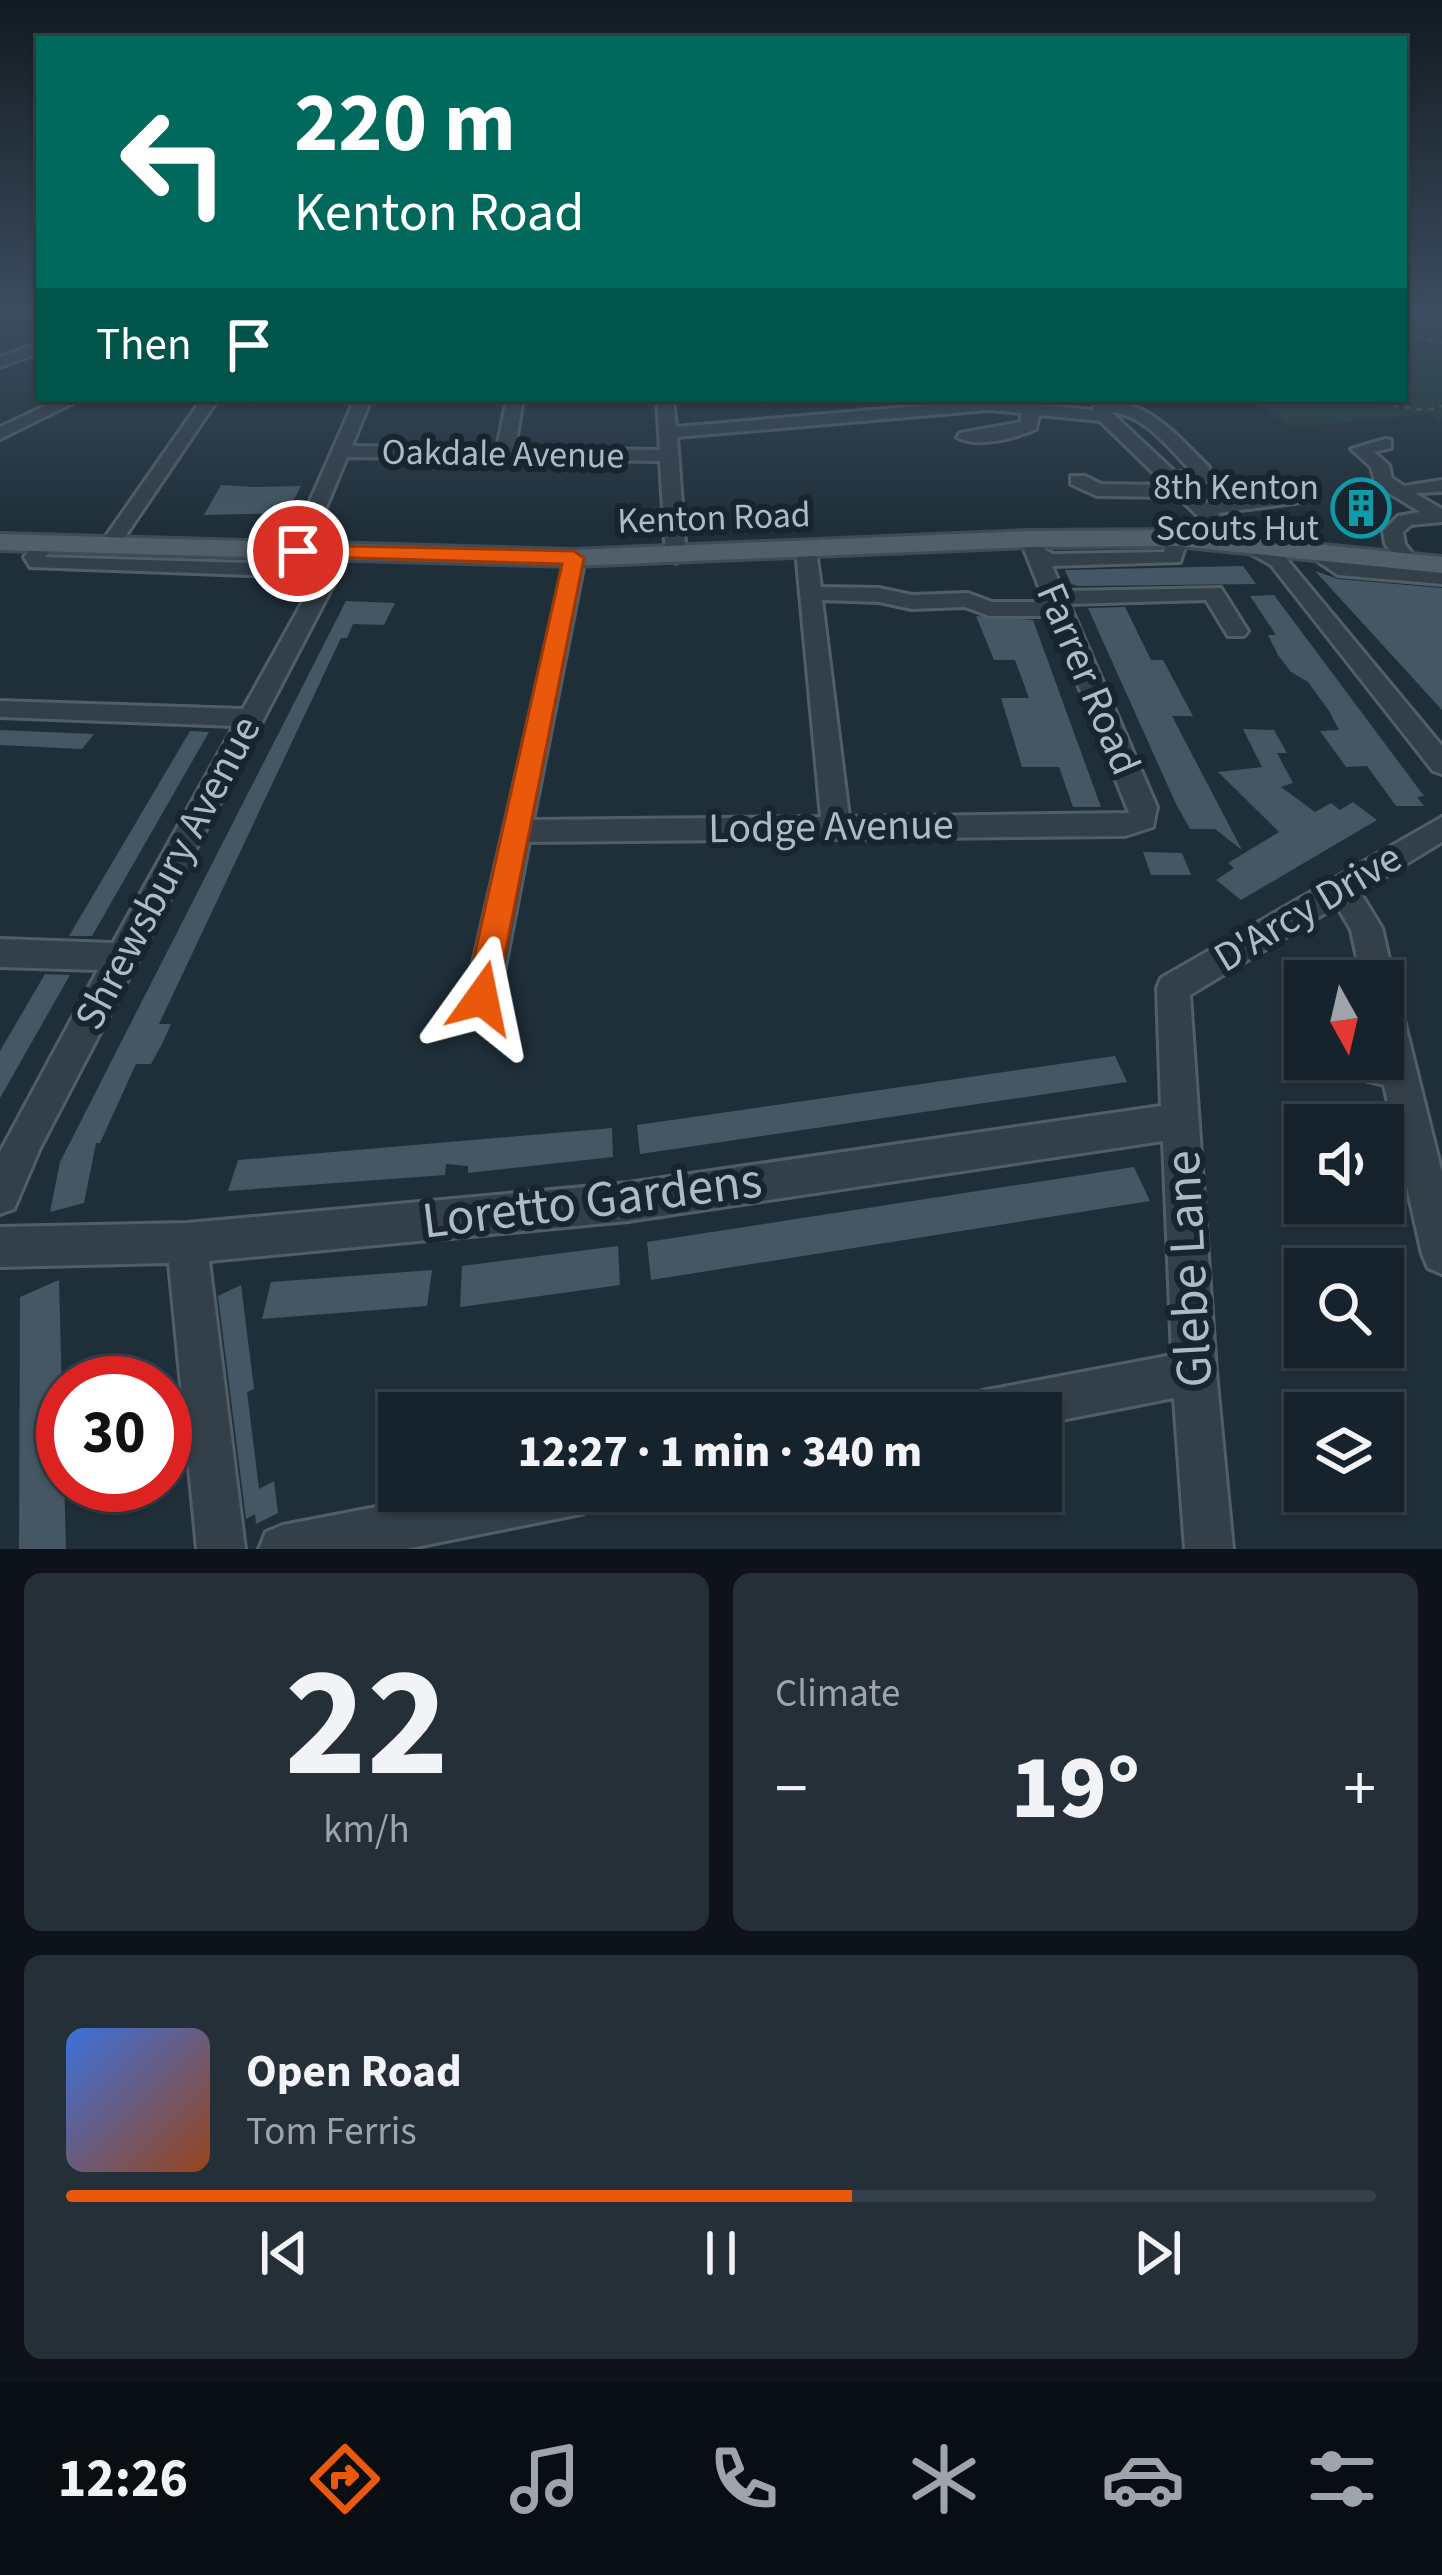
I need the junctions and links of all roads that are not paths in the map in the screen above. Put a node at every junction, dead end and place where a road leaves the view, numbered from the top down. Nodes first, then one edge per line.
1 (67, 402) edge
2 (208, 402) edge
3 (363, 402) edge
4 (514, 402) edge
5 (665, 402) edge
6 (980, 402) edge
7 (1030, 407) junction
8 (1100, 409) edge
9 (667, 433) junction
10 (0, 434) edge
11 (966, 437) dead end
12 (1385, 444) dead end
13 (339, 452) junction
14 (505, 452) junction
15 (668, 456) junction
16 (1328, 479) dead end
17 (1078, 480) dead end
18 (1180, 485) junction
19 (1442, 486) edge
20 (1414, 487) dead end
21 (1205, 509) junction
22 (1441, 516) edge
23 (300, 536) junction
24 (0, 542) edge
25 (1241, 543) junction
26 (45, 544) junction
27 (109, 546) junction
28 (1033, 546) junction
29 (806, 551) junction
30 (340, 553) junction
31 (1317, 554) junction
32 (676, 556) junction
33 (574, 558) junction
34 (1409, 563) junction
35 (1442, 565) edge
36 (1442, 578) edge
37 (324, 582) junction
38 (812, 593) junction
39 (1055, 604) junction
40 (1236, 632) dead end
41 (0, 709) edge
42 (251, 718) junction
43 (1442, 765) edge
44 (1143, 819) joint
45 (836, 827) junction
46 (1442, 828) edge
47 (517, 830) junction
48 (1342, 888) junction
49 (0, 953) edge
50 (124, 957) junction
51 (1373, 960) edge
52 (1173, 988) joint
53 (482, 998) dead end
54 (1401, 1080) edge
55 (1180, 1120) junction
56 (0, 1195) edge
57 (188, 1243) junction
58 (0, 1247) edge
59 (1442, 1255) edge
60 (1194, 1372) junction
61 (1062, 1398) edge
62 (473, 1512) edge
63 (221, 1549) edge
64 (283, 1549) edge
65 (1209, 1549) edge

1 - 10 street
2 - 27 street
3 - 13 street
4 - 14 street
5 - 9 street
6 - 7 street
6 - 9 street
7 - 8 street
7 - 11 street
8 - 18 street
8 - 18 street
9 - 15 street
12 - 22 street
13 - 14 street, Oakdale Avenue
13 - 23 street
14 - 15 street, Oakdale Avenue
15 - 32 street
16 - 21 street
17 - 18 street
18 - 21 street
19 - 20 street
21 - 25 street
22 - 34 street
23 - 27 main road, Kenton Road
23 - 30 main road, Kenton Road
24 - 26 main road, Kenton Road
25 - 28 main road, Kenton Road
25 - 31 main road, Kenton Road
25 - 43 street
26 - 27 main road, Kenton Road
26 - 37 street
28 - 29 main road, Kenton Road
28 - 39 street, Farrer Road
29 - 32 main road, Kenton Road
29 - 38 street
30 - 33 main road, Kenton Road
30 - 37 street, Shrewsbury Avenue
31 - 34 main road, Kenton Road
31 - 36 street
32 - 33 main road, Kenton Road
33 - 47 street
34 - 35 main road, Kenton Road
37 - 42 street, Shrewsbury Avenue
38 - 39 street
38 - 45 street
39 - 40 street
39 - 44 street, Farrer Road
41 - 42 street
42 - 50 street, Shrewsbury Avenue
44 - 45 street, Lodge Avenue
45 - 47 street, Lodge Avenue
46 - 48 street, D'Arcy Drive
47 - 53 street
48 - 51 street
48 - 52 street, D'Arcy Drive
49 - 50 street
50 - 56 street, Shrewsbury Avenue
52 - 55 street, Glebe Lane
54 - 59 street
55 - 57 street, Loretto Gardens
55 - 60 street, Glebe Lane
57 - 58 street, Loretto Gardens
57 - 63 street
60 - 61 street
60 - 65 street, Glebe Lane
62 - 64 street

